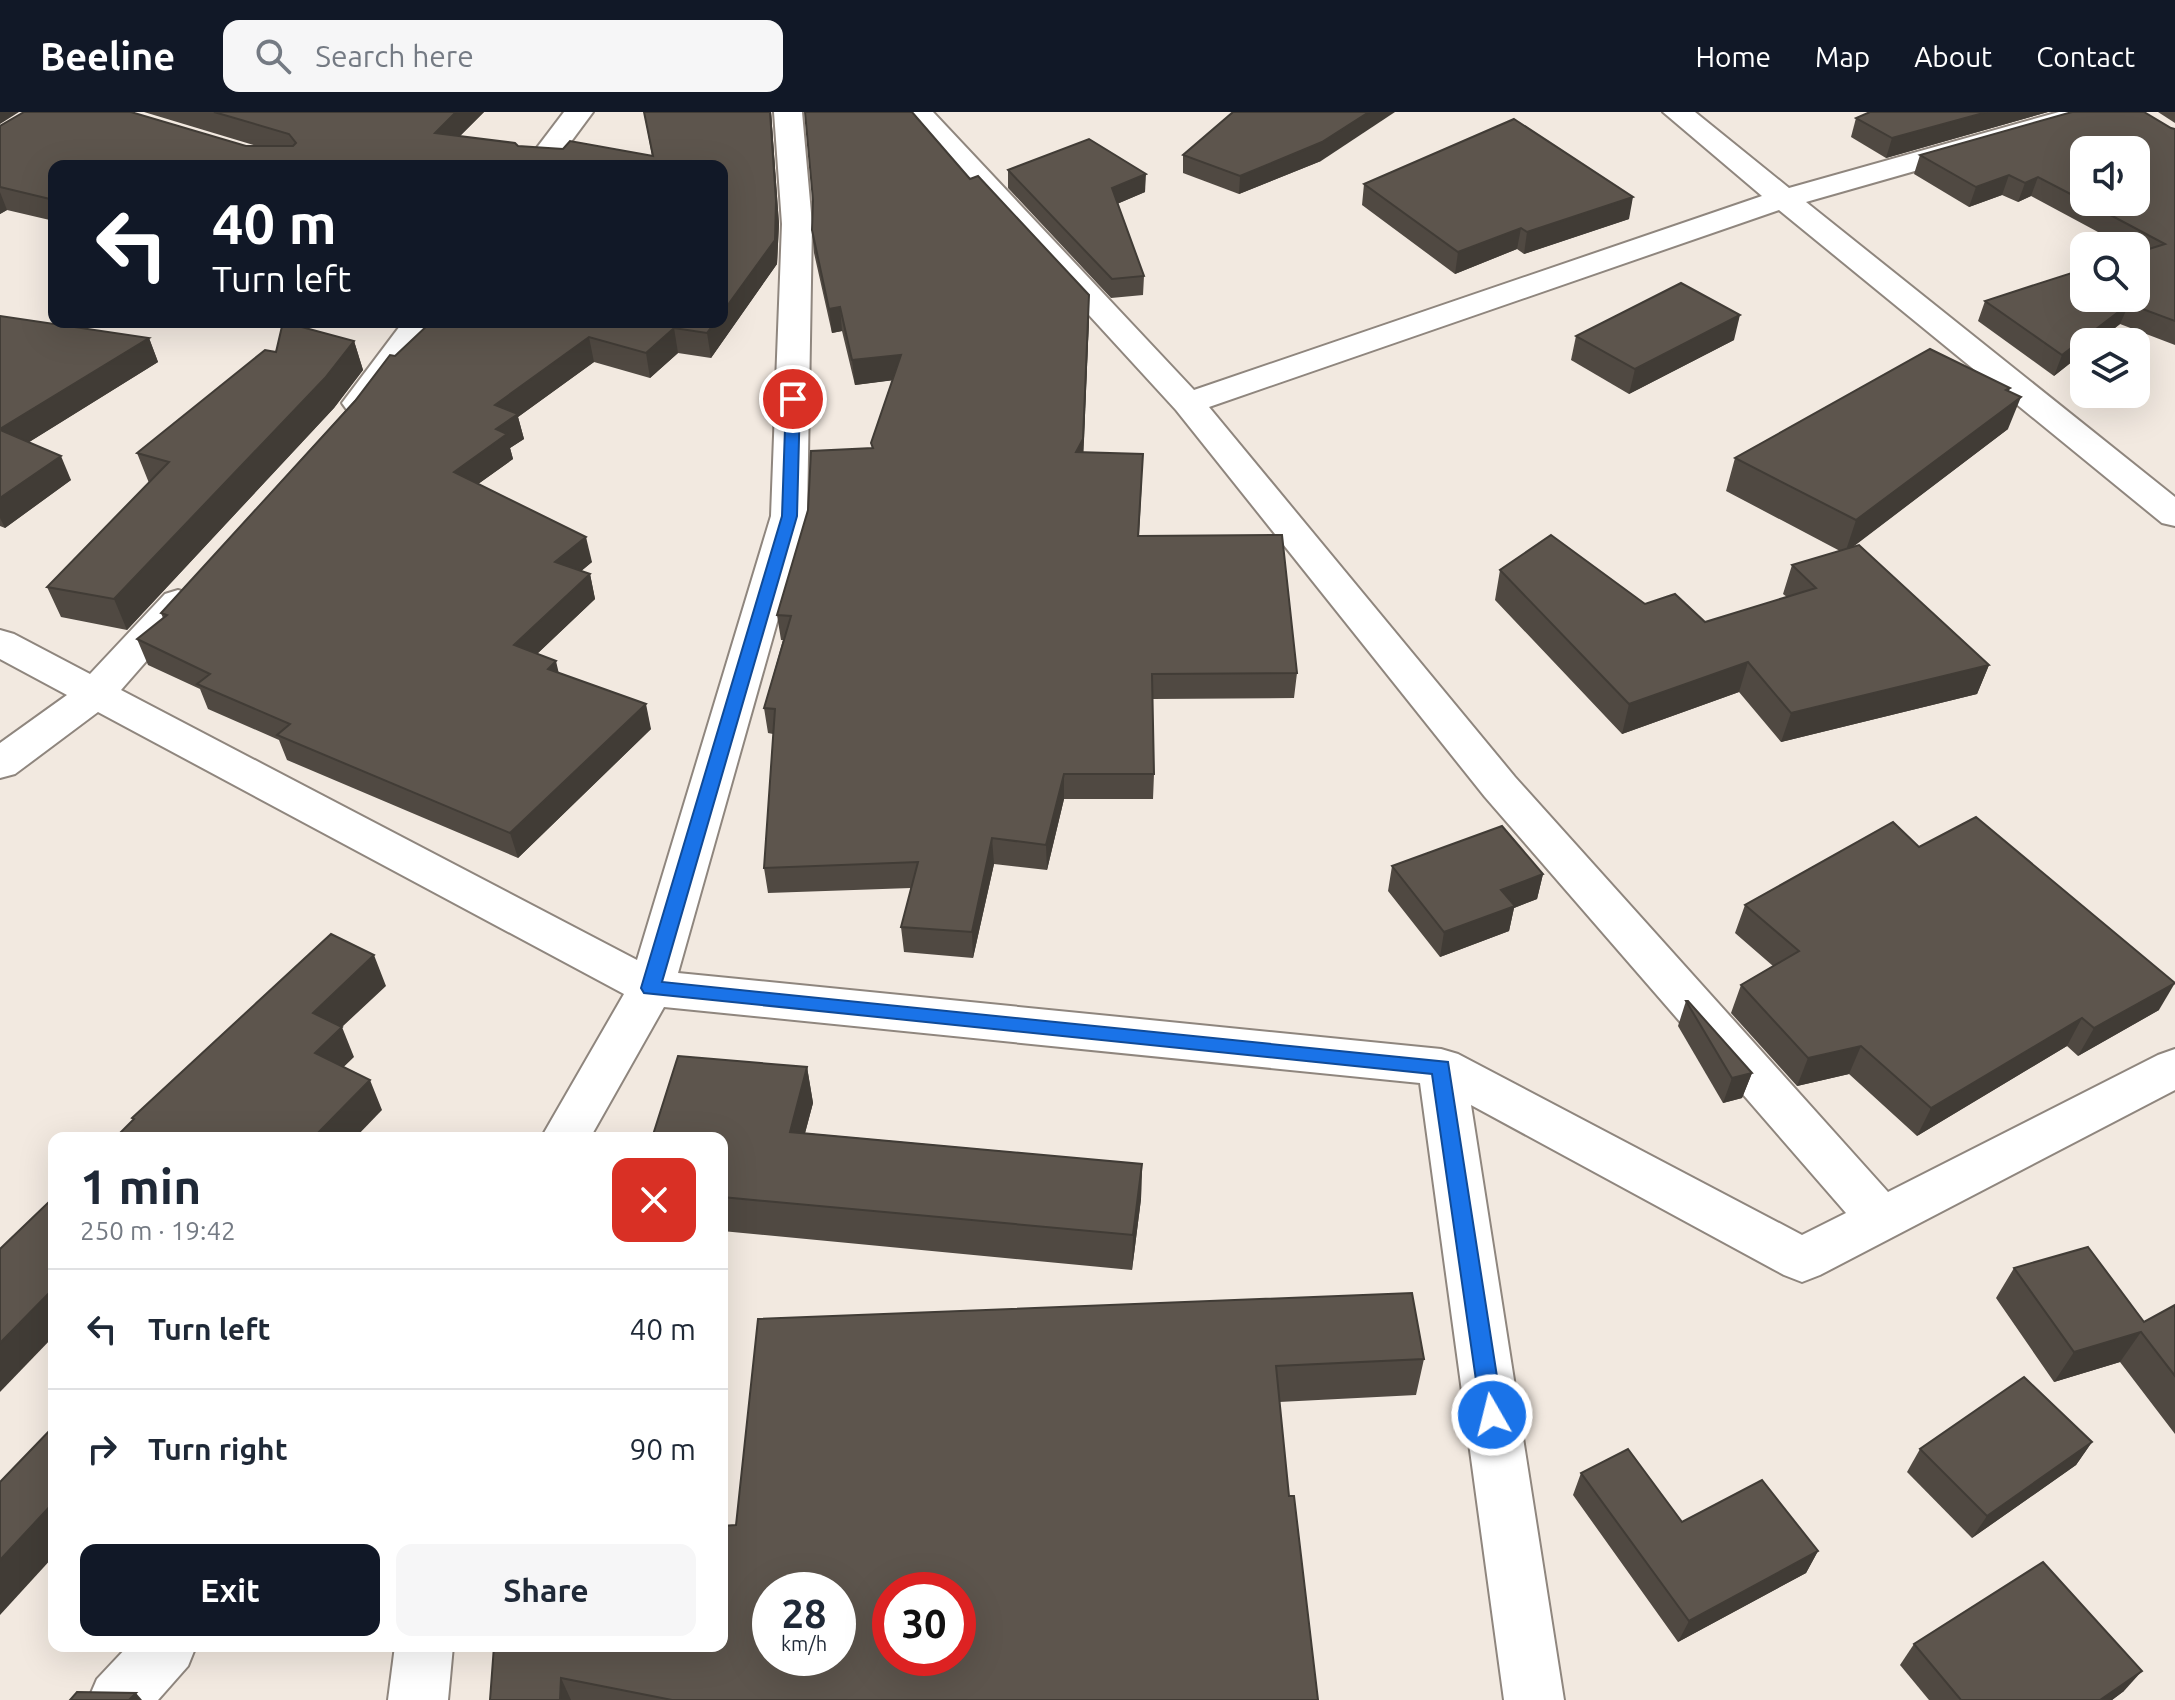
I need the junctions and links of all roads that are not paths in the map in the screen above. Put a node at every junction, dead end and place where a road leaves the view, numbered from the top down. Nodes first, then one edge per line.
1 (579, 112) edge
2 (917, 112) edge
3 (1677, 112) edge
4 (2091, 112) edge
5 (798, 116) edge
6 (543, 160) edge
7 (1782, 199) junction
8 (415, 328) edge
9 (1188, 403) junction
10 (338, 428) edge
11 (2175, 515) edge
12 (200, 579) edge
13 (0, 643) edge
14 (94, 695) junction
15 (0, 764) edge
16 (651, 988) junction
17 (1441, 1067) junction
18 (2175, 1068) edge
19 (568, 1132) edge
20 (1881, 1219) junction
21 (162, 1652) edge
22 (423, 1652) edge
23 (118, 1700) edge
24 (418, 1700) edge
25 (1534, 1700) edge

1 - 6 street
2 - 9 street
3 - 7 street
4 - 7 street
5 - 16 street
7 - 9 street
7 - 11 street
8 - 10 street
9 - 20 street
12 - 14 street
13 - 14 street
14 - 15 street
14 - 16 street
16 - 17 street
16 - 19 street
17 - 20 street
17 - 25 street
18 - 20 street
21 - 23 street
22 - 24 street

